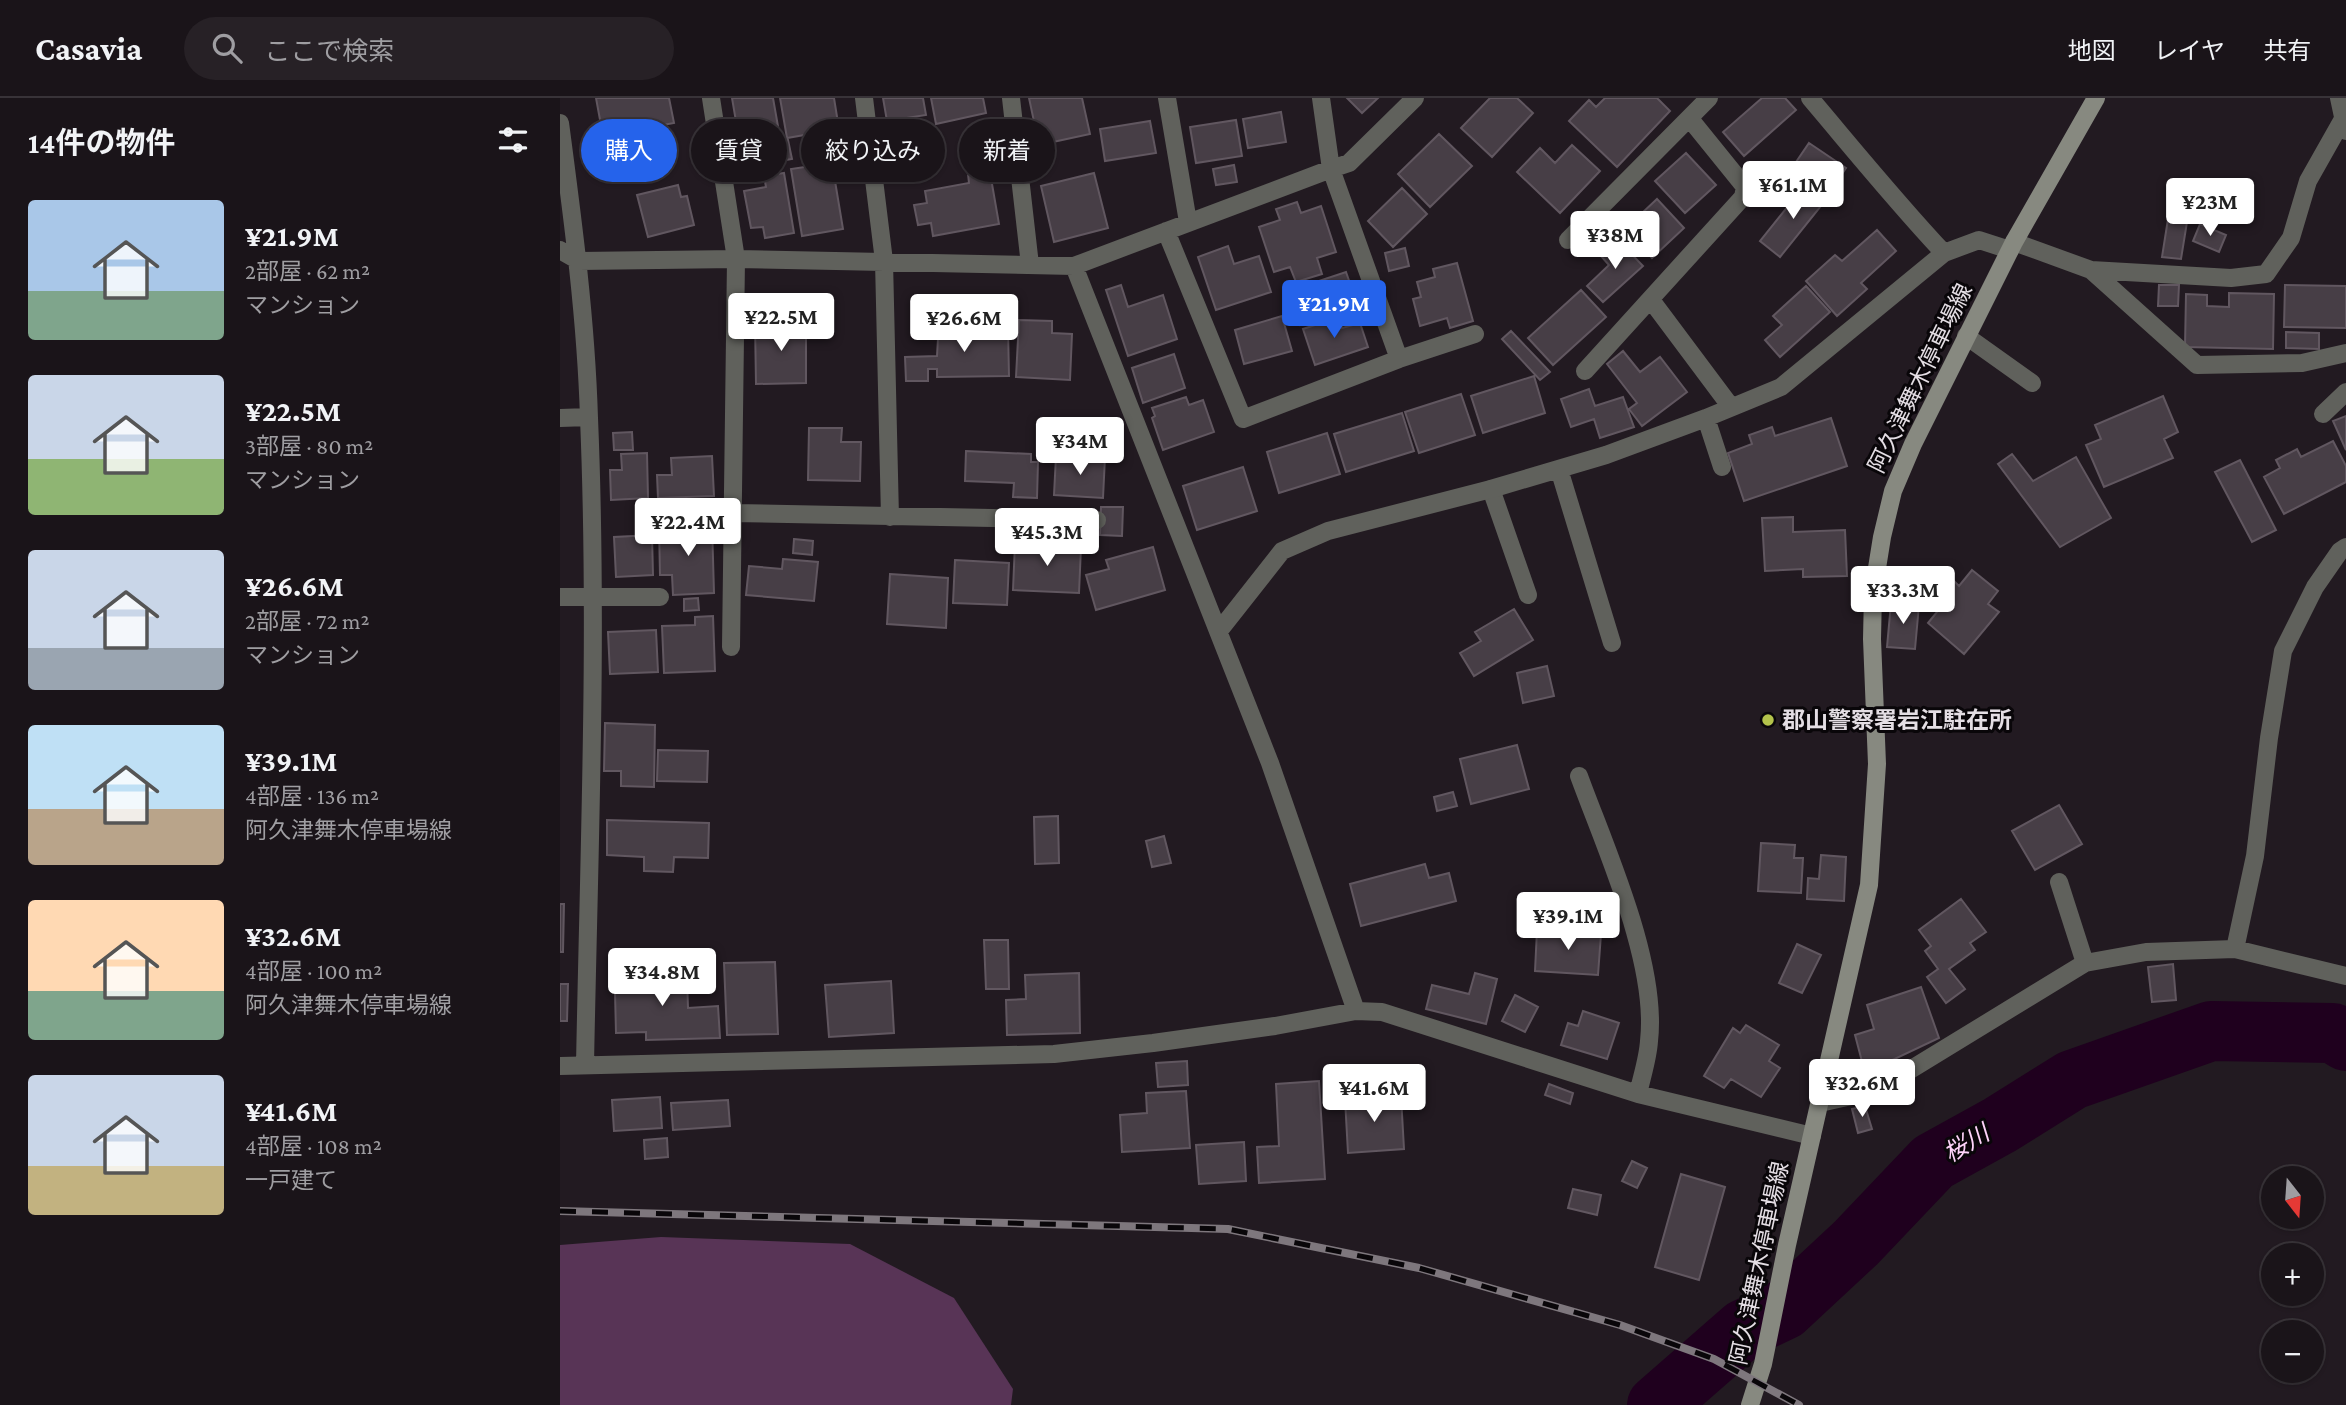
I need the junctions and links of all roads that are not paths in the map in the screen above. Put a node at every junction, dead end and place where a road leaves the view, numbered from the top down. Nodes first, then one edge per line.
1 (711, 98) edge
2 (864, 98) edge
3 (1011, 98) edge
4 (1167, 98) edge
5 (1321, 98) edge
6 (1415, 98) edge
7 (1709, 98) edge
8 (1810, 98) edge
9 (2096, 98) edge
10 (2339, 98) edge
11 (1690, 118) junction
12 (560, 123) edge
13 (2345, 125) edge
14 (1331, 169) junction
15 (1188, 222) junction
16 (1166, 232) junction
17 (1568, 240) dead end
18 (2012, 246) junction
19 (560, 250) edge
20 (1944, 253) junction
21 (736, 259) junction
22 (579, 261) junction
23 (884, 261) junction
24 (1030, 265) junction
25 (1074, 266) junction
26 (2091, 270) junction
27 (1651, 300) junction
28 (1475, 334) dead end
29 (1966, 336) junction
30 (2346, 354) edge
31 (1399, 359) junction
32 (1585, 371) dead end
33 (2032, 383) dead end
34 (2346, 392) edge
35 (1731, 407) junction
36 (2323, 414) dead end
37 (589, 417) junction
38 (560, 418) edge
39 (1706, 418) junction
40 (1722, 467) dead end
41 (1559, 469) junction
42 (1491, 489) junction
43 (733, 513) junction
44 (890, 517) junction
45 (1097, 520) dead end
46 (2346, 547) edge
47 (1528, 595) dead end
48 (560, 597) edge
49 (593, 597) junction
50 (660, 597) dead end
51 (1219, 631) junction
52 (1612, 643) dead end
53 (731, 647) dead end
54 (1579, 776) dead end
55 (2059, 882) dead end
56 (2235, 949) junction
57 (2085, 963) junction
58 (2346, 976) edge
59 (1356, 1011) junction
60 (585, 1065) junction
61 (560, 1066) edge
62 (1638, 1094) junction
63 (1820, 1103) junction
64 (1812, 1136) junction
65 (1750, 1405) edge

1 - 21 street
2 - 23 street
3 - 24 street
4 - 15 street
5 - 14 street
6 - 14 street
7 - 11 street
8 - 20 street
9 - 18 main road, 阿久津舞木停車場線
10 - 13 street
11 - 17 street
11 - 27 street
12 - 22 street
13 - 26 street
14 - 15 street
14 - 31 street
15 - 16 street
16 - 25 street
16 - 31 street
18 - 20 street
18 - 26 street
18 - 29 main road, 阿久津舞木停車場線
19 - 22 street
20 - 35 street
21 - 22 street
21 - 23 street
21 - 43 street
22 - 37 street
23 - 24 street
23 - 44 street
24 - 25 street
25 - 51 street
26 - 30 street
27 - 32 street
27 - 35 street
28 - 31 street
29 - 33 street
29 - 63 main road, 阿久津舞木停車場線
34 - 36 street
35 - 39 street
37 - 38 street
37 - 49 street
39 - 40 street
39 - 41 street
41 - 42 street
41 - 52 street
42 - 47 street
42 - 51 street
43 - 44 street
43 - 53 street
44 - 45 street
46 - 56 street
48 - 49 street
49 - 50 street
49 - 60 street
51 - 59 street
54 - 62 street
55 - 57 street
56 - 57 street
56 - 58 street
57 - 63 street
59 - 60 street
59 - 62 street
60 - 61 street
62 - 64 street
63 - 64 main road, 阿久津舞木停車場線
64 - 65 main road, 阿久津舞木停車場線

